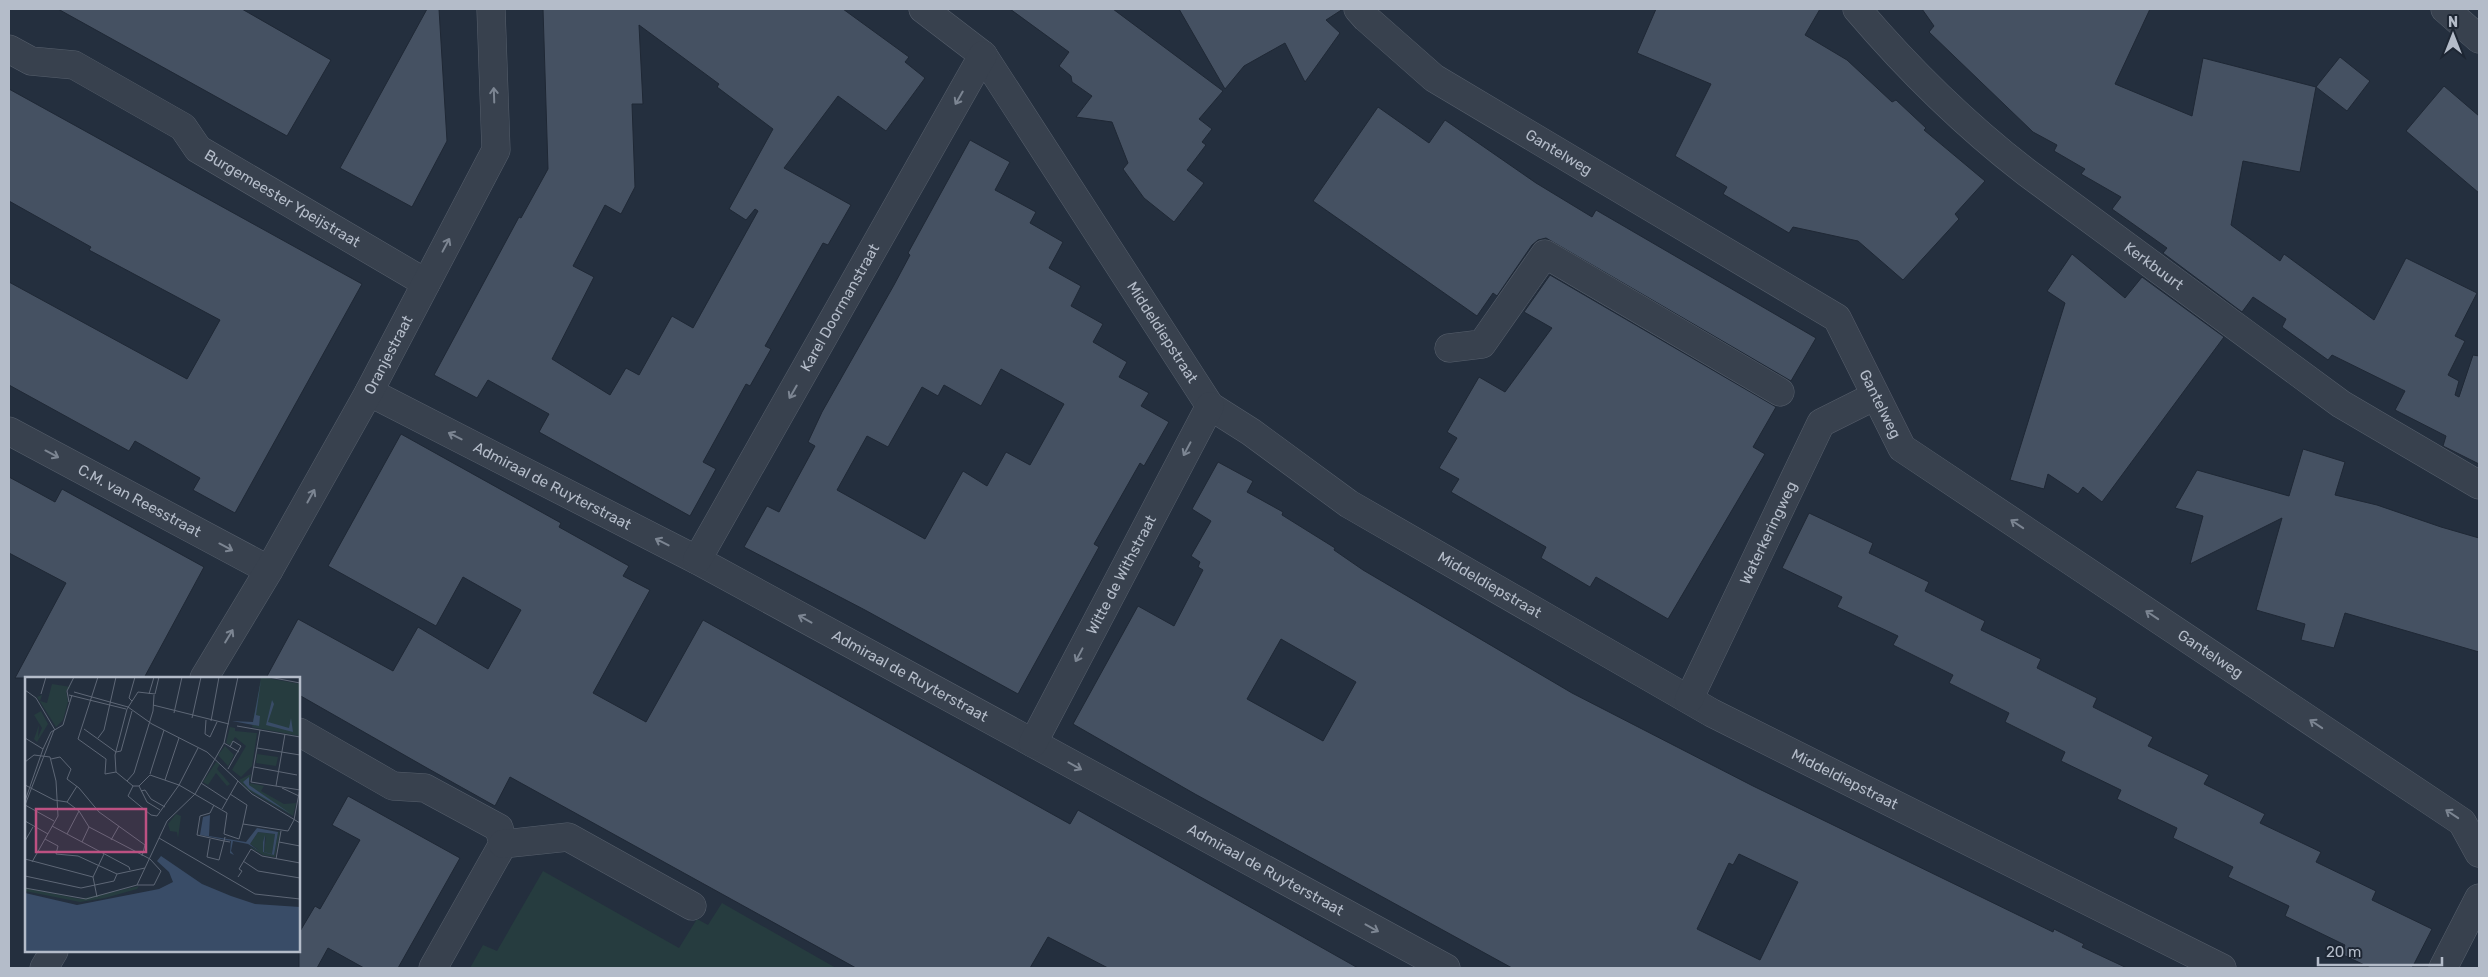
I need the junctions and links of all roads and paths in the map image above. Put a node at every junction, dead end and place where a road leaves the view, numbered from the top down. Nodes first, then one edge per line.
1 (492, 9) edge
2 (923, 9) edge
3 (1358, 9) edge
4 (1857, 9) edge
5 (2445, 9) edge
6 (2479, 39) edge
7 (9, 48) edge
8 (983, 56) junction
9 (426, 283) junction
10 (1449, 348) dead end
11 (369, 392) junction
12 (1780, 392) dead end
13 (1875, 396) junction
14 (1210, 406) junction
15 (9, 431) edge
16 (2479, 485) edge
17 (697, 560) junction
18 (269, 570) junction
19 (205, 677) edge
20 (1689, 699) junction
21 (300, 733) edge
22 (1032, 743) junction
23 (503, 844) junction
24 (2479, 853) edge
25 (2479, 898) edge
26 (692, 906) dead end
27 (53, 952) edge
28 (44, 968) edge
29 (433, 968) edge
30 (1446, 968) edge
31 (2222, 968) edge
32 (2443, 968) edge

9 -> 1 street, Oranjestraat
2 - 8 street, Middeldiepstraat
3 - 13 street, Gantelweg
4 - 16 street, Kerkbuurt
5 - 6 street
7 - 9 street, Burgemeester Ypeijstraat
8 - 14 street, Middeldiepstraat
8 -> 17 street, Karel Doormanstraat
9 - 11 street, Oranjestraat
10 - 12 street
17 -> 11 street, Admiraal de Ruyterstraat
18 -> 11 street, Oranjestraat
13 - 20 street, Waterkeringweg
24 -> 13 street, Gantelweg
14 - 20 street, Middeldiepstraat
14 -> 22 street, Witte de Withstraat
15 -> 18 street, C.M. van Reesstraat
22 -> 17 street, Admiraal de Ruyterstraat
19 -> 18 street, Oranjestraat
20 - 31 street, Middeldiepstraat
21 - 23 street
22 -> 30 street, Admiraal de Ruyterstraat
23 - 26 street
23 - 29 street
25 - 32 street
27 - 28 street

